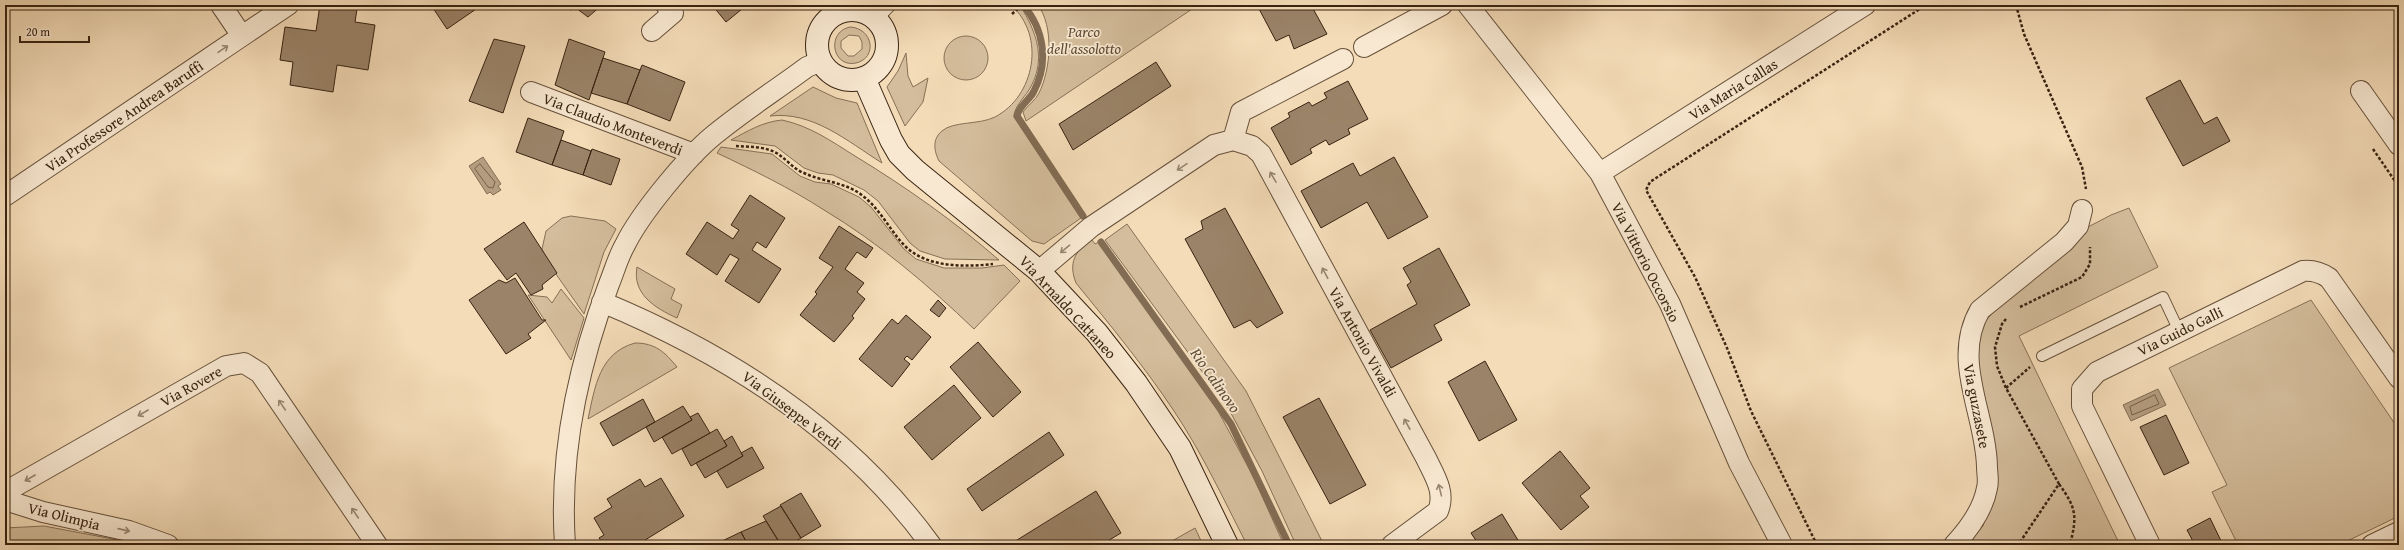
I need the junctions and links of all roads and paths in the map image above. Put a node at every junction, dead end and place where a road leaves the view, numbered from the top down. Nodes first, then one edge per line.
1 (221, 5) edge
2 (288, 5) edge
3 (666, 5) edge
4 (1022, 5) edge
5 (1442, 5) edge
6 (1468, 5) edge
7 (1865, 5) edge
8 (1926, 5) edge
9 (2016, 5) edge
10 (843, 8) edge
11 (884, 13) edge
12 (1012, 14) dead end
13 (652, 31) dead end
14 (242, 36) junction
15 (1364, 47) dead end
16 (1343, 59) dead end
17 (821, 61) junction
18 (864, 78) junction
19 (2361, 90) dead end
20 (531, 92) dead end
21 (1233, 140) junction
22 (729, 145) dead end
23 (2399, 145) edge
24 (694, 154) junction
25 (1600, 173) junction
26 (5, 196) edge
27 (2080, 218) junction
28 (1000, 263) dead end
29 (1039, 271) junction
30 (602, 302) junction
31 (2015, 309) dead end
32 (2011, 314) dead end
33 (2179, 331) junction
34 (2042, 356) joint
35 (2399, 378) edge
36 (2006, 388) junction
37 (2059, 484) junction
38 (5, 492) edge
39 (5, 500) edge
40 (2399, 532) edge
41 (168, 545) edge
42 (377, 545) edge
43 (564, 545) edge
44 (931, 545) edge
45 (1227, 545) edge
46 (1392, 545) edge
47 (1782, 545) edge
48 (1817, 545) edge
49 (1954, 545) edge
50 (2018, 545) edge
51 (2070, 545) edge
52 (2150, 545) edge
53 (2372, 545) edge

1 - 14 street
2 - 14 street, Via Professore Andrea Baruffi
3 - 13 street
4 - 12 path
5 - 15 street
6 - 25 street, Via Vittorio Occorsio
7 - 25 street, Via Maria Callas
8 - 48 path
9 - 27 path
10 - 11 street
10 - 17 street
11 - 18 street
26 -> 14 street, Via Professore Andrea Baruffi
16 - 21 street
17 - 18 street
17 - 24 street, Via Claudio Monteverdi
18 - 29 street, Via Arnaldo Cattaneo
19 - 23 street
20 - 24 street, Via Claudio Monteverdi
21 -> 29 street
46 -> 21 street, Via Antonio Vivaldi
22 - 28 path
24 - 30 street, Via Claudio Monteverdi
25 - 47 street, Via Vittorio Occorsio
27 - 31 path
27 - 49 street, Via guzzasete
29 - 45 street, Via Arnaldo Cattaneo
30 - 43 street, Via Claudio Monteverdi
30 - 44 street, Via Giuseppe Verdi
32 - 36 path
33 - 34 lane
33 - 35 street, Via Guido Galli
33 - 52 street, Via Guido Galli
34 - 36 path
36 - 37 path
37 - 50 path
37 - 51 path
42 -> 38 street, Via Rovere
39 -> 41 street, Via Olimpia
40 - 53 street

